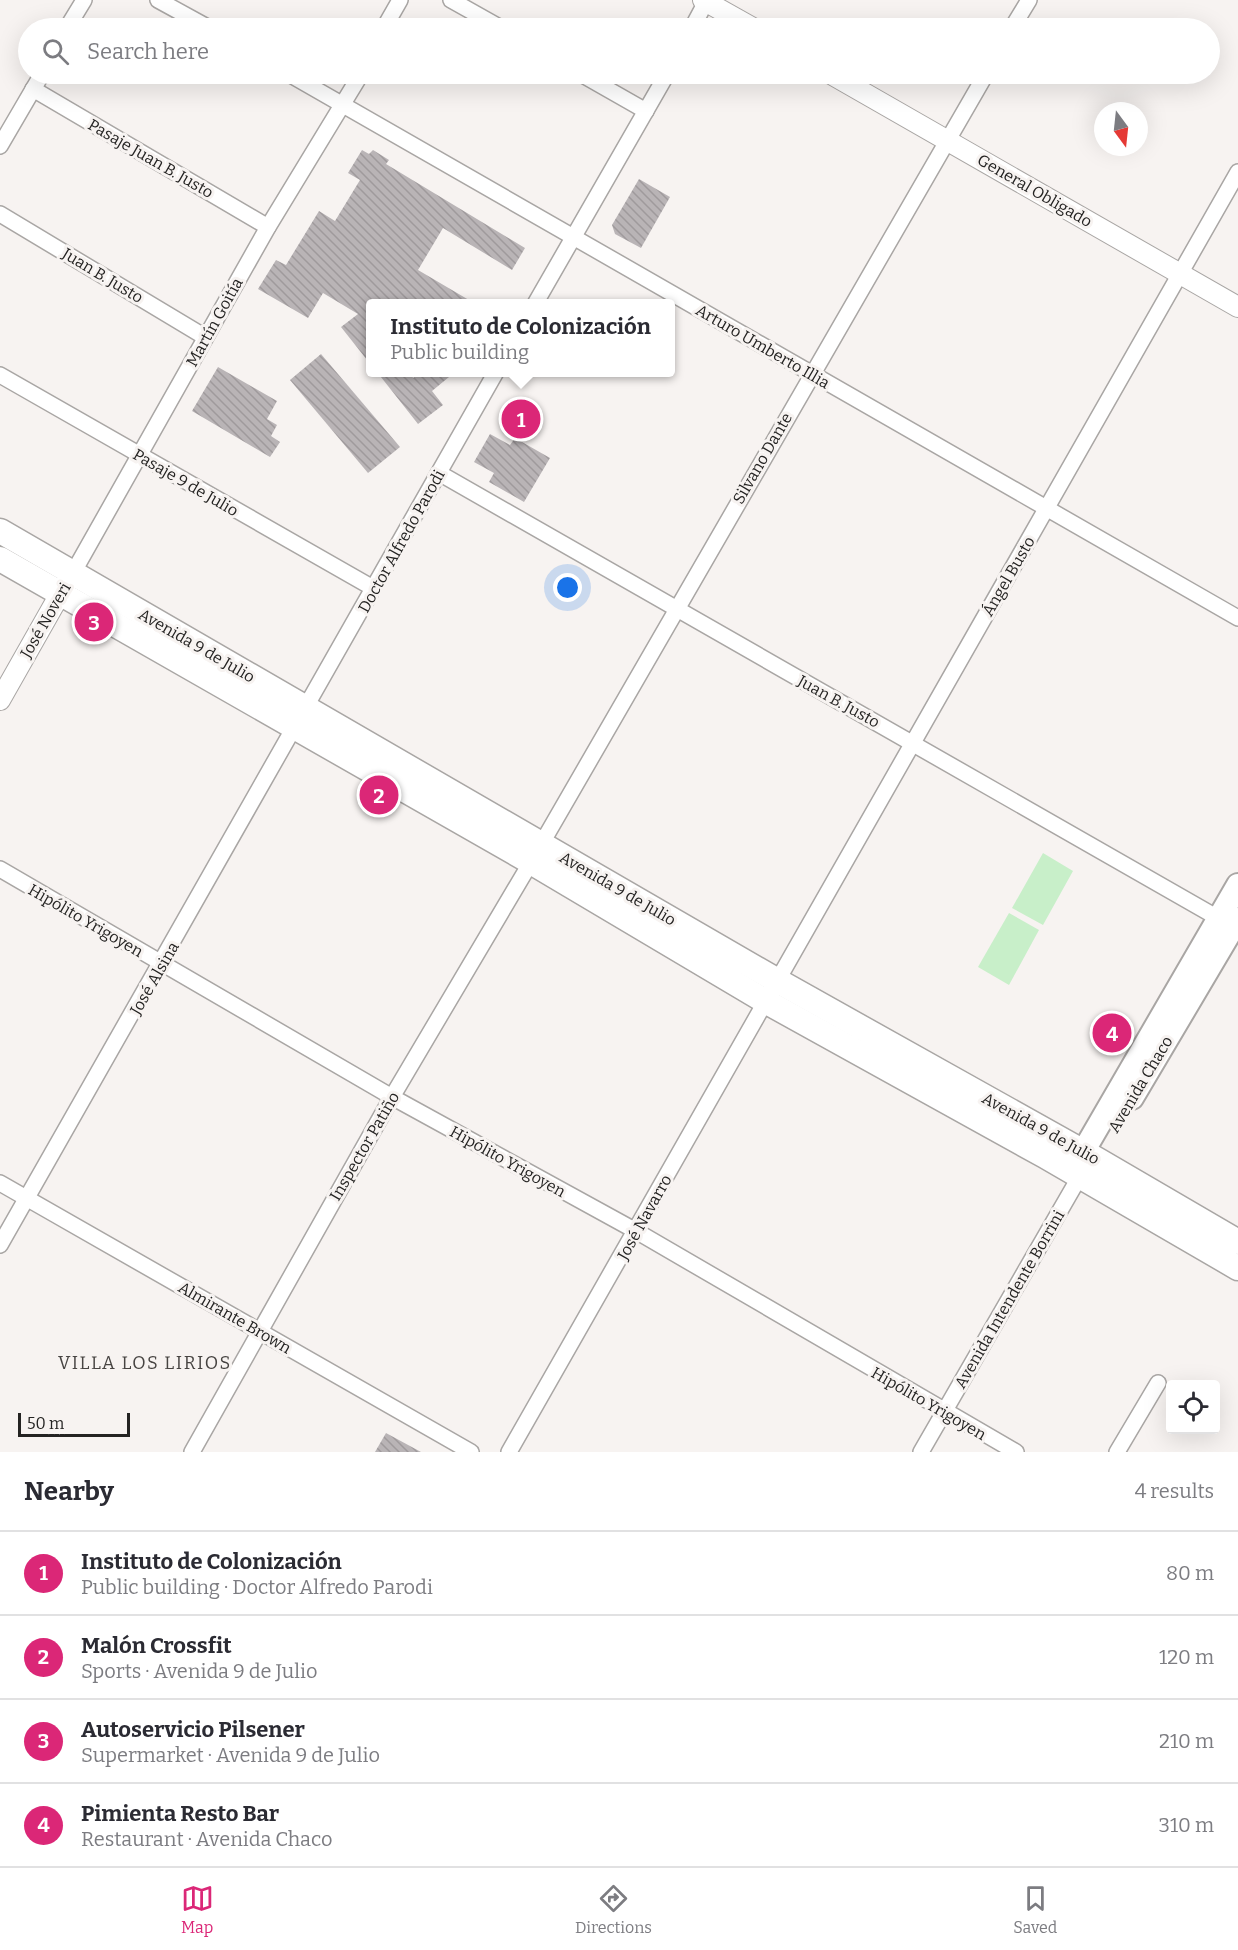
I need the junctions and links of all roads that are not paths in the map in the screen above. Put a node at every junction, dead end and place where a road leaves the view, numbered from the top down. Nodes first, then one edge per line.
1 (84, 0) edge
2 (158, 0) edge
3 (400, 0) edge
4 (451, 0) edge
5 (1029, 0) edge
6 (706, 1) edge
7 (73, 18) edge
8 (191, 18) edge
9 (390, 18) edge
10 (483, 18) edge
11 (697, 18) edge
12 (736, 18) edge
13 (1018, 18) edge
14 (36, 84) edge
15 (307, 84) edge
16 (355, 84) edge
17 (599, 84) edge
18 (661, 84) edge
19 (849, 84) edge
20 (980, 84) edge
21 (33, 89) junction
22 (344, 105) junction
23 (646, 111) junction
24 (947, 140) junction
25 (0, 146) edge
26 (1238, 172) edge
27 (0, 214) edge
28 (268, 227) junction
29 (573, 237) junction
30 (1180, 273) junction
31 (537, 299) edge
32 (1238, 308) edge
33 (205, 337) junction
34 (811, 374) junction
35 (0, 375) edge
36 (493, 377) edge
37 (141, 456) junction
38 (439, 473) junction
39 (1047, 507) junction
40 (0, 531) edge
41 (0, 559) edge
42 (66, 583) junction
43 (373, 588) junction
44 (675, 609) junction
45 (1238, 618) edge
46 (0, 700) edge
47 (301, 719) junction
48 (913, 742) junction
49 (535, 853) junction
50 (0, 869) edge
51 (1238, 885) edge
52 (1232, 924) edge
53 (162, 964) junction
54 (776, 980) junction
55 (765, 1001) junction
56 (392, 1096) junction
57 (1089, 1155) junction
58 (1080, 1176) junction
59 (0, 1183) edge
60 (26, 1198) junction
61 (636, 1231) junction
62 (1238, 1242) edge
63 (0, 1245) edge
64 (1238, 1268) edge
65 (259, 1331) junction
66 (1158, 1383) dead end
67 (944, 1412) junction
68 (192, 1452) edge
69 (471, 1452) edge
70 (509, 1452) edge
71 (921, 1452) edge
72 (1016, 1452) edge
73 (1117, 1452) edge

1 - 7 street
2 - 8 street
3 - 9 street
4 - 10 street
5 - 13 street
6 - 11 street
6 - 12 street
14 - 21 street
15 - 22 street, Arturo Umberto Illia
16 - 22 street, Martín Goitía
17 - 23 street
18 - 23 street
19 - 24 street, General Obligado
20 - 24 street, Silvano Dante
21 - 25 street
21 - 28 street, Pasaje Juan B. Justo
22 - 28 street, Martín Goitía
22 - 29 street, Arturo Umberto Illia
23 - 29 street
24 - 30 street, General Obligado
24 - 34 street, Silvano Dante
26 - 30 street, Ángel Busto
27 - 33 street, Juan B. Justo
28 - 33 street, Martín Goitía
29 - 31 street
29 - 34 street, Arturo Umberto Illia
30 - 32 street, General Obligado
30 - 39 street, Ángel Busto
33 - 37 street, Martín Goitía
34 - 39 street, Arturo Umberto Illia
34 - 44 street, Silvano Dante
35 - 37 street, Pasaje 9 de Julio
36 - 38 street, Doctor Alfredo Parodi
37 - 42 street, Martín Goitía
37 - 43 street, Pasaje 9 de Julio
38 - 43 street, Doctor Alfredo Parodi
38 - 44 street, Juan B. Justo
39 - 45 street, Arturo Umberto Illia
39 - 48 street, Ángel Busto
40 - 42 main road, Avenida 9 de Julio
41 - 42 main road, Avenida 9 de Julio
42 - 46 street, José Noveri
42 - 47 main road, Avenida 9 de Julio
43 - 47 street, Doctor Alfredo Parodi
44 - 48 street, Juan B. Justo
44 - 49 street, Silvano Dante
47 - 49 main road, Avenida 9 de Julio
47 - 53 street, José Alsina
48 - 52 street, Juan B. Justo
48 - 54 street, Ángel Busto
49 - 54 main road, Avenida 9 de Julio
49 - 55 main road, Avenida 9 de Julio
49 - 56 street, Inspector Patiño
50 - 53 street, Hipólito Yrigoyen
51 - 52 main road, Avenida Chaco
52 - 57 main road, Avenida Chaco
53 - 56 street, Hipólito Yrigoyen
53 - 60 street, José Alsina
54 - 55 street, José Navarro
54 - 57 main road, Avenida 9 de Julio
55 - 58 main road, Avenida 9 de Julio
55 - 61 street, José Navarro
56 - 61 street, Hipólito Yrigoyen
56 - 65 street, Inspector Patiño
57 - 58 main road, Avenida Chaco
57 - 62 main road, Avenida 9 de Julio
58 - 64 main road, Avenida 9 de Julio
58 - 67 street, Avenida Intendente Borrini
59 - 60 street, Almirante Brown
60 - 63 street, José Alsina
60 - 65 street, Almirante Brown
61 - 67 street, Hipólito Yrigoyen
61 - 70 street, José Navarro
65 - 68 street, Inspector Patiño
65 - 69 street, Almirante Brown
66 - 73 street
67 - 71 street, Avenida Intendente Borrini
67 - 72 street, Hipólito Yrigoyen

